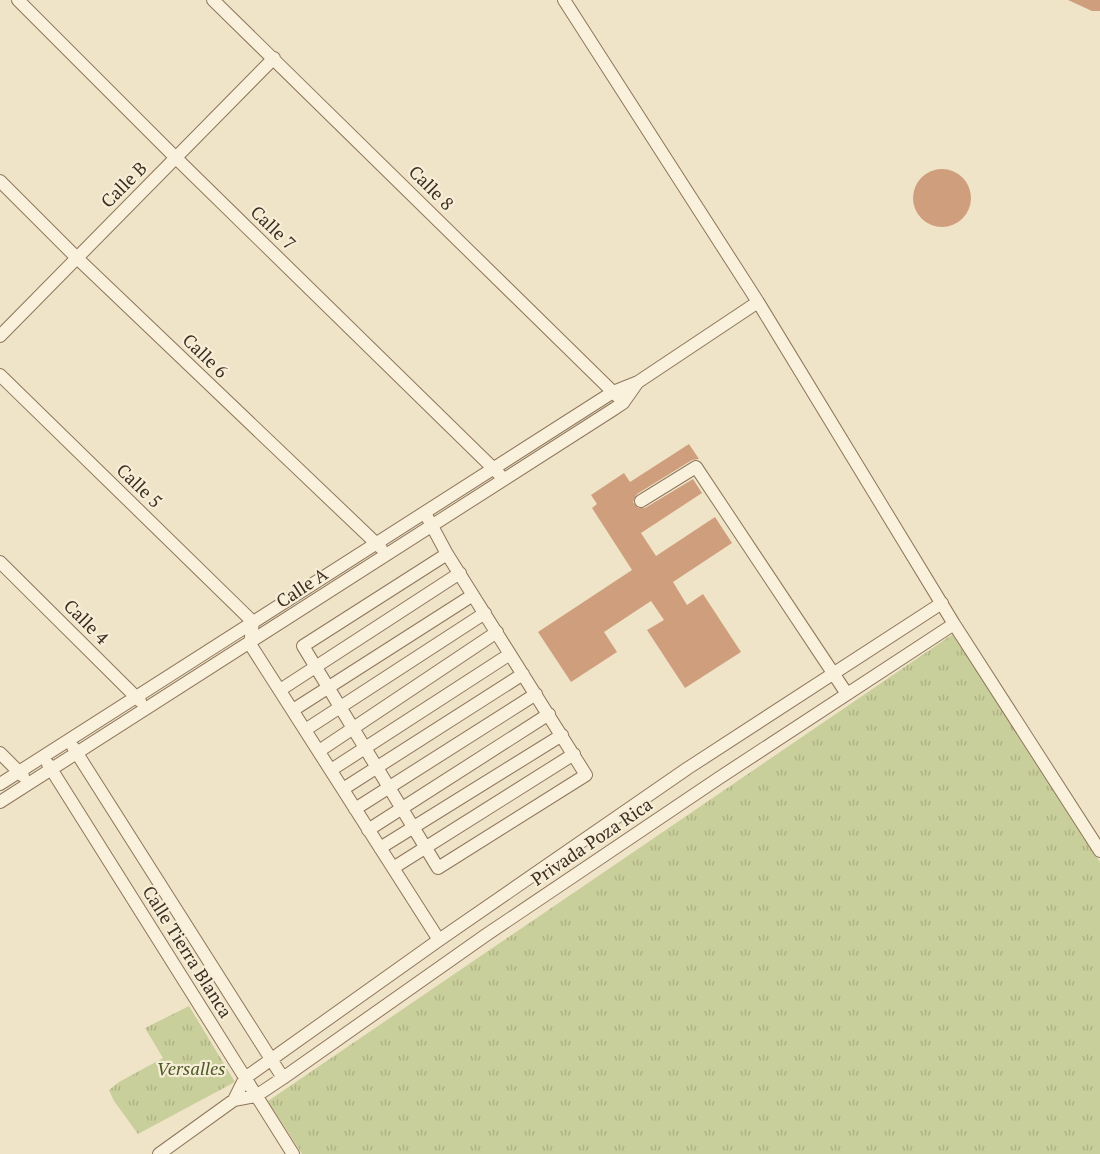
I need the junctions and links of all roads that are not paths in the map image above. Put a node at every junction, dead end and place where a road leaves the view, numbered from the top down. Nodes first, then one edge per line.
1 (18, 0) edge
2 (213, 0) edge
3 (564, 0) edge
4 (274, 58) junction
5 (176, 158) junction
6 (0, 181) edge
7 (77, 258) junction
8 (758, 302) junction
9 (0, 336) edge
10 (0, 375) edge
11 (638, 382) junction
12 (614, 392) junction
13 (623, 403) junction
14 (494, 469) junction
15 (505, 480) junction
16 (641, 501) dead end
17 (424, 513) junction
18 (432, 526) junction
19 (377, 544) junction
20 (447, 554) junction
21 (388, 555) junction
22 (0, 562) edge
23 (460, 573) junction
24 (473, 595) junction
25 (942, 603) junction
26 (485, 614) junction
27 (253, 622) junction
28 (954, 624) junction
29 (497, 632) junction
30 (250, 644) junction
31 (510, 654) junction
32 (317, 666) junction
33 (835, 673) junction
34 (523, 674) junction
35 (329, 687) junction
36 (280, 690) junction
37 (536, 693) junction
38 (848, 694) junction
39 (136, 697) junction
40 (341, 706) junction
41 (147, 708) junction
42 (293, 710) junction
43 (549, 714) junction
44 (353, 728) junction
45 (305, 730) junction
46 (562, 735) junction
47 (68, 740) junction
48 (365, 747) junction
49 (319, 751) junction
50 (0, 753) edge
51 (77, 753) junction
52 (574, 754) junction
53 (44, 755) junction
54 (377, 768) junction
55 (51, 769) junction
56 (331, 770) junction
57 (19, 772) junction
58 (30, 783) junction
59 (0, 784) edge
60 (390, 788) junction
61 (343, 789) junction
62 (0, 802) edge
63 (403, 808) junction
64 (355, 809) junction
65 (413, 828) junction
66 (368, 830) junction
67 (380, 848) junction
68 (426, 848) junction
69 (1100, 851) edge
70 (393, 868) junction
71 (439, 940) junction
72 (272, 1061) junction
73 (245, 1078) junction
74 (283, 1078) junction
75 (256, 1096) junction
76 (234, 1100) junction
77 (159, 1154) edge
78 (293, 1154) edge

1 - 5 street, Calle 7
2 - 4 street, Calle 8
3 - 8 street
4 - 5 street, Calle B
4 - 12 street, Calle 8
5 - 7 street, Calle B
5 - 14 street, Calle 7
6 - 7 street, Calle 6
7 - 9 street, Calle B
7 - 19 street, Calle 6
8 - 11 street
8 - 25 street
10 - 27 street, Calle 5
11 - 12 street, Calle A
11 - 13 street
12 - 13 street, Calle 8
12 - 14 street, Calle A
13 - 15 street, Calle A
14 - 15 street, Calle 7
14 - 17 street, Calle A
15 - 18 street, Calle A
16 - 33 street
17 - 18 street
17 - 19 street, Calle A
18 - 20 street
18 - 21 street, Calle A
19 - 21 street, Calle 6
19 - 27 street, Calle A
20 - 23 street
20 - 32 street
21 - 30 street, Calle A
22 - 39 street, Calle 4
23 - 24 street
23 - 32 street
24 - 26 street
24 - 35 street
25 - 28 street
25 - 33 street
26 - 29 street
26 - 40 street
27 - 30 street
27 - 39 street, Calle A
28 - 38 street, Privada Poza Rica
28 - 69 street
29 - 31 street
29 - 44 street
30 - 36 street
30 - 41 street, Calle A
31 - 34 street
31 - 48 street
32 - 35 street
32 - 36 street
33 - 38 street
33 - 71 street
34 - 37 street
34 - 54 street
35 - 40 street
35 - 42 street
36 - 42 street
37 - 43 street
37 - 60 street
38 - 74 street, Privada Poza Rica
39 - 41 street, Calle 4
39 - 47 street, Calle A
40 - 44 street
40 - 45 street
41 - 51 street, Calle A
42 - 45 street
43 - 46 street
43 - 63 street
44 - 48 street
44 - 49 street
45 - 49 street
46 - 52 street
46 - 65 street
47 - 51 street, Calle Tierra Blanca
47 - 53 street, Calle A
48 - 54 street
48 - 56 street
49 - 56 street
50 - 57 street
51 - 55 street, Calle A
51 - 72 street, Calle Tierra Blanca
52 - 68 street
52 - 68 street
53 - 55 street, Calle Tierra Blanca
53 - 57 street, Calle A
54 - 60 street
54 - 61 street
55 - 58 street, Calle A
55 - 73 street, Calle Tierra Blanca
56 - 61 street
57 - 58 street
57 - 59 street, Calle A
58 - 62 street, Calle A
60 - 63 street
60 - 64 street
61 - 64 street
63 - 65 street
63 - 66 street
64 - 66 street
65 - 67 street
65 - 68 street
66 - 67 street
67 - 70 street
68 - 70 street
70 - 71 street
71 - 72 street
72 - 73 street
72 - 74 street, Calle Tierra Blanca
73 - 75 street, Calle Tierra Blanca
73 - 76 street
74 - 75 street, Privada Poza Rica
75 - 76 street
75 - 78 street, Calle Tierra Blanca
76 - 77 street

